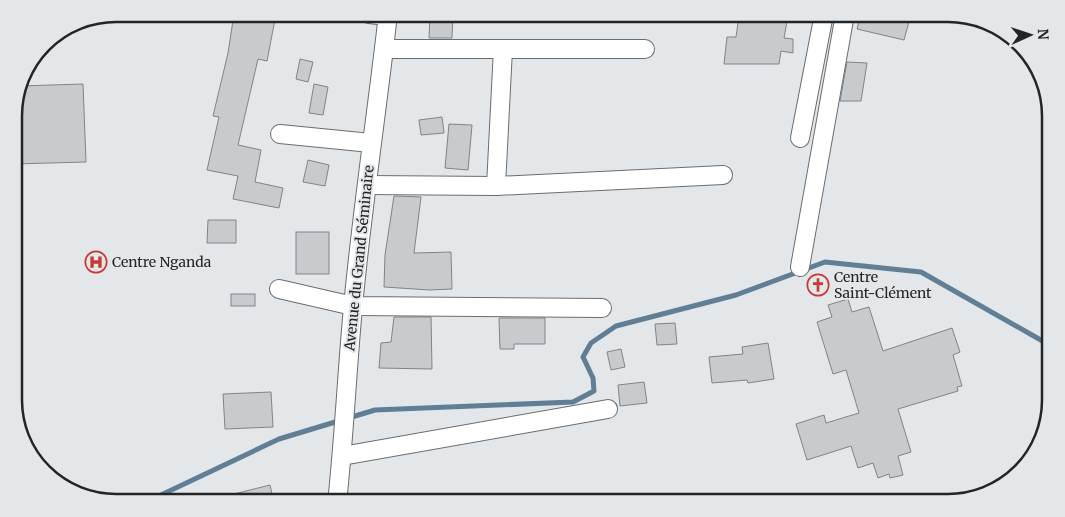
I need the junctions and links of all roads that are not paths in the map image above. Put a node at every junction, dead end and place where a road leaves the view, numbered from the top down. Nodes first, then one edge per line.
1 (387, 22) edge
2 (822, 22) edge
3 (844, 22) edge
4 (384, 49) junction
5 (503, 49) junction
6 (645, 49) dead end
7 (280, 134) dead end
8 (800, 138) dead end
9 (371, 143) junction
10 (723, 175) dead end
11 (367, 184) junction
12 (496, 186) junction
13 (800, 267) dead end
14 (279, 289) dead end
15 (353, 306) junction
16 (602, 308) dead end
17 (608, 409) dead end
18 (343, 452) junction
19 (338, 494) edge

1 - 4 street, Avenue du Grand Séminaire
2 - 8 street
3 - 13 street
4 - 5 street
4 - 9 street, Avenue du Grand Séminaire
5 - 6 street
5 - 12 street
7 - 9 street
9 - 11 street, Avenue du Grand Séminaire
10 - 12 street
11 - 12 street
11 - 15 street, Avenue du Grand Séminaire
14 - 15 street
15 - 16 street
15 - 18 street, Avenue du Grand Séminaire
17 - 18 street
18 - 19 street, Avenue du Grand Séminaire

